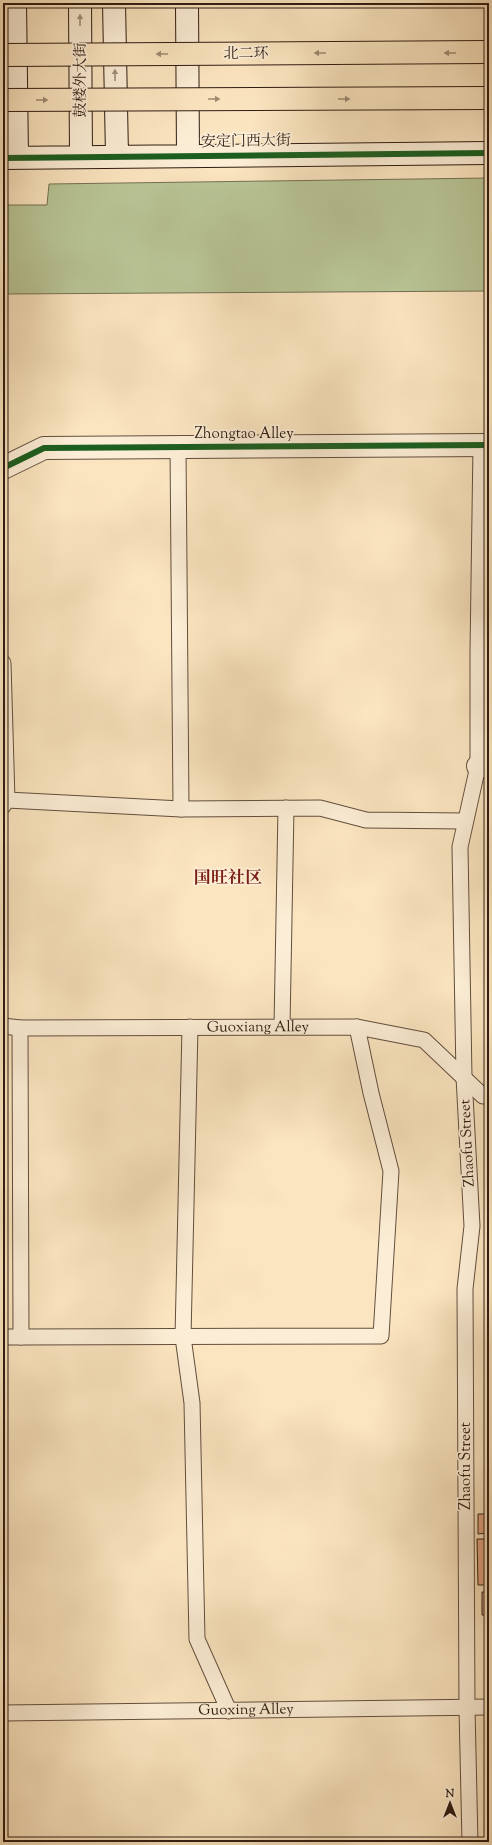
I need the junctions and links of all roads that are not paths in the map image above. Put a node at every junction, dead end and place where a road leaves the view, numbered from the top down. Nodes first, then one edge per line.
1 (15, 3) edge
2 (80, 3) edge
3 (114, 3) edge
4 (187, 3) edge
5 (489, 52) edge
6 (3, 55) edge
7 (489, 98) edge
8 (3, 100) edge
9 (489, 153) edge
10 (117, 156) junction
11 (188, 156) junction
12 (81, 157) junction
13 (10, 158) edge
14 (485, 445) edge
15 (178, 447) junction
16 (3, 468) edge
17 (3, 663) edge
18 (484, 766) edge
19 (5, 803) edge
20 (286, 808) junction
21 (181, 809) junction
22 (465, 821) junction
23 (3, 1026) edge
24 (190, 1027) junction
25 (282, 1027) junction
26 (357, 1027) junction
27 (20, 1028) junction
28 (464, 1077) junction
29 (489, 1096) edge
30 (3, 1337) edge
31 (21, 1337) junction
32 (183, 1337) junction
33 (467, 1708) junction
34 (489, 1708) edge
35 (229, 1711) junction
36 (3, 1713) edge
37 (470, 1842) edge

1 - 13 street
12 -> 2 street, 鼓楼外大街
10 -> 3 street
4 - 11 street
5 -> 6 highway, 北二环, bridge
8 -> 7 highway, bridge
9 - 11 street, 安定门西大街
10 - 11 street, 安定门西大街
10 - 12 street, 安定门西大街
12 - 13 street, 安定门西大街
14 - 15 street, Zhongtao Alley
14 - 18 lane, Zhaofu Street
15 - 16 street, Zhongtao Alley
15 - 21 lane
17 - 19 lane
18 - 22 lane, Zhaofu Street
19 - 21 lane
20 - 21 lane
20 - 22 lane
20 - 25 lane
22 - 28 lane, Zhaofu Street
23 - 27 lane, Guoxiang Alley
24 - 25 lane, Guoxiang Alley
24 - 27 lane, Guoxiang Alley
24 - 32 lane
25 - 26 lane, Guoxiang Alley
26 - 28 lane, Guoxiang Alley
26 - 32 lane
27 - 31 lane
28 - 29 lane, Guoxiang Alley
28 - 33 lane, Zhaofu Street
30 - 31 lane
31 - 32 lane
32 - 35 lane
33 - 34 lane, Guoxing Alley
33 - 35 lane, Guoxing Alley
33 - 37 lane, Zhaofu Street
35 - 36 lane, Guoxing Alley

